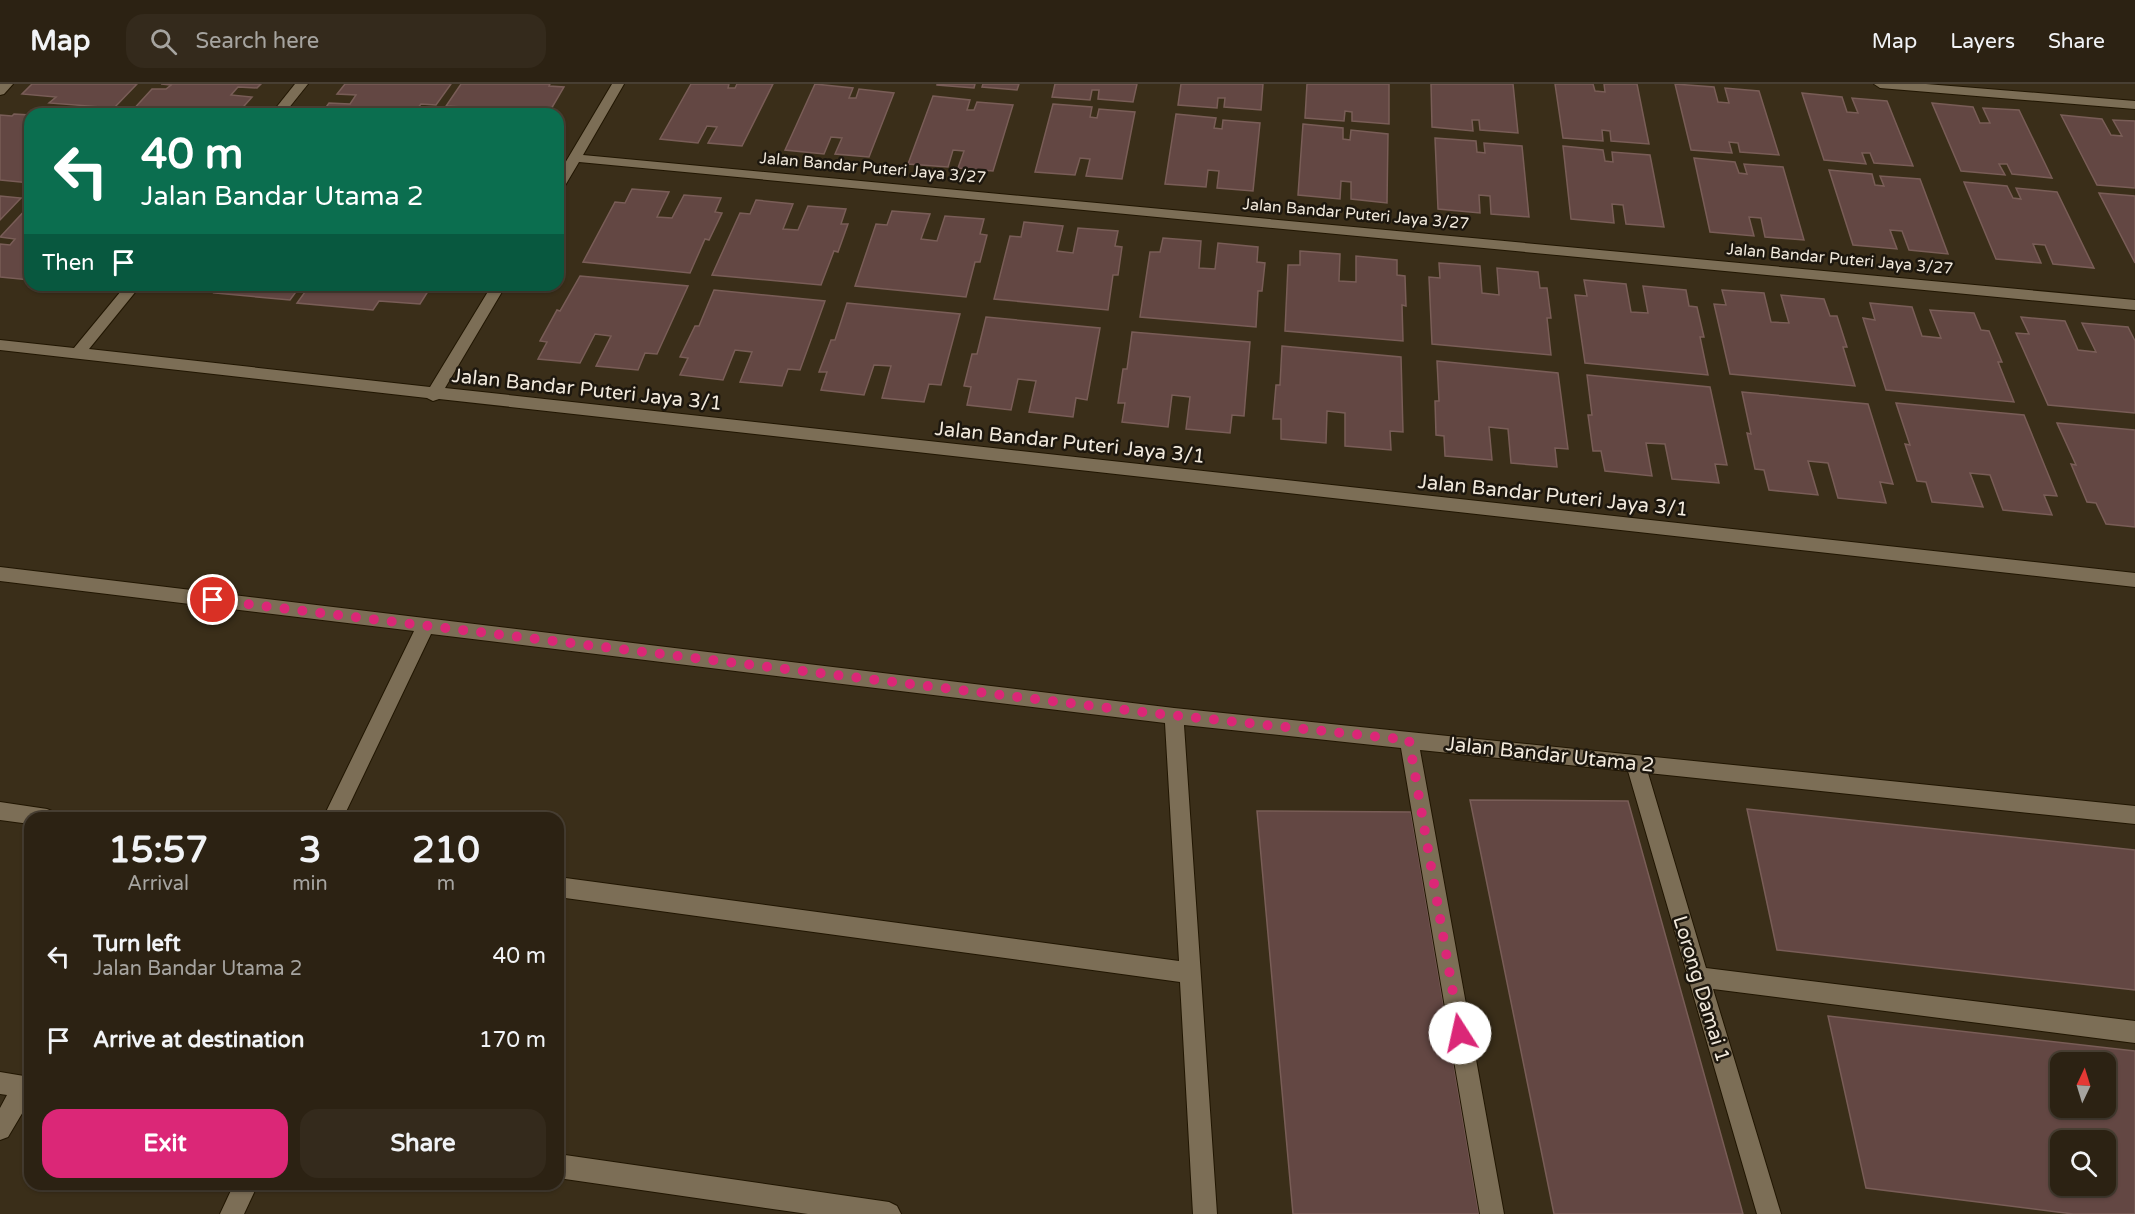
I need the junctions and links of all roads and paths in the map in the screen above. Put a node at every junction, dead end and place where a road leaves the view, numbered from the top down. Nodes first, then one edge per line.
1 (7, 84) edge
2 (302, 84) edge
3 (618, 84) edge
4 (1880, 84) edge
5 (0, 91) edge
6 (2135, 105) edge
7 (282, 108) edge
8 (575, 158) junction
9 (564, 176) edge
10 (129, 291) edge
11 (495, 291) edge
12 (2135, 305) edge
13 (0, 345) edge
14 (77, 354) junction
15 (433, 395) junction
16 (0, 574) edge
17 (2135, 580) edge
18 (426, 626) junction
19 (1174, 716) junction
20 (1409, 740) junction
21 (1635, 763) junction
22 (0, 811) edge
23 (336, 812) edge
24 (24, 815) edge
25 (2135, 815) edge
26 (564, 888) edge
27 (1191, 973) junction
28 (1698, 977) junction
29 (2135, 1032) edge
30 (0, 1083) edge
31 (24, 1087) edge
32 (24, 1092) edge
33 (0, 1129) edge
34 (564, 1167) edge
35 (243, 1190) edge
36 (232, 1214) edge
37 (889, 1214) edge
38 (1205, 1214) edge
39 (1492, 1214) edge
40 (1768, 1214) edge

1 - 5 street
2 - 7 street
3 - 8 street
4 - 6 street
8 - 9 street
8 - 12 street, Jalan Bandar Puteri Jaya 3/27
10 - 14 street
11 - 15 street
13 - 14 street, Jalan Bandar Puteri Jaya 3/1
14 - 15 street, Jalan Bandar Puteri Jaya 3/1
15 - 17 street, Jalan Bandar Puteri Jaya 3/1
16 - 18 street, Jalan Bandar Utama 2
18 - 19 street, Jalan Bandar Utama 2
18 - 23 street
19 - 20 street, Jalan Bandar Utama 2
19 - 27 street
20 - 21 street, Jalan Bandar Utama 2
20 - 39 street
21 - 25 street, Jalan Bandar Utama 2
21 - 28 street, Lorong Damai 1
22 - 24 street
26 - 27 street
27 - 38 street
28 - 29 street
28 - 40 street, Lorong Damai 1
30 - 31 street
32 - 33 street
34 - 37 street
35 - 36 street

